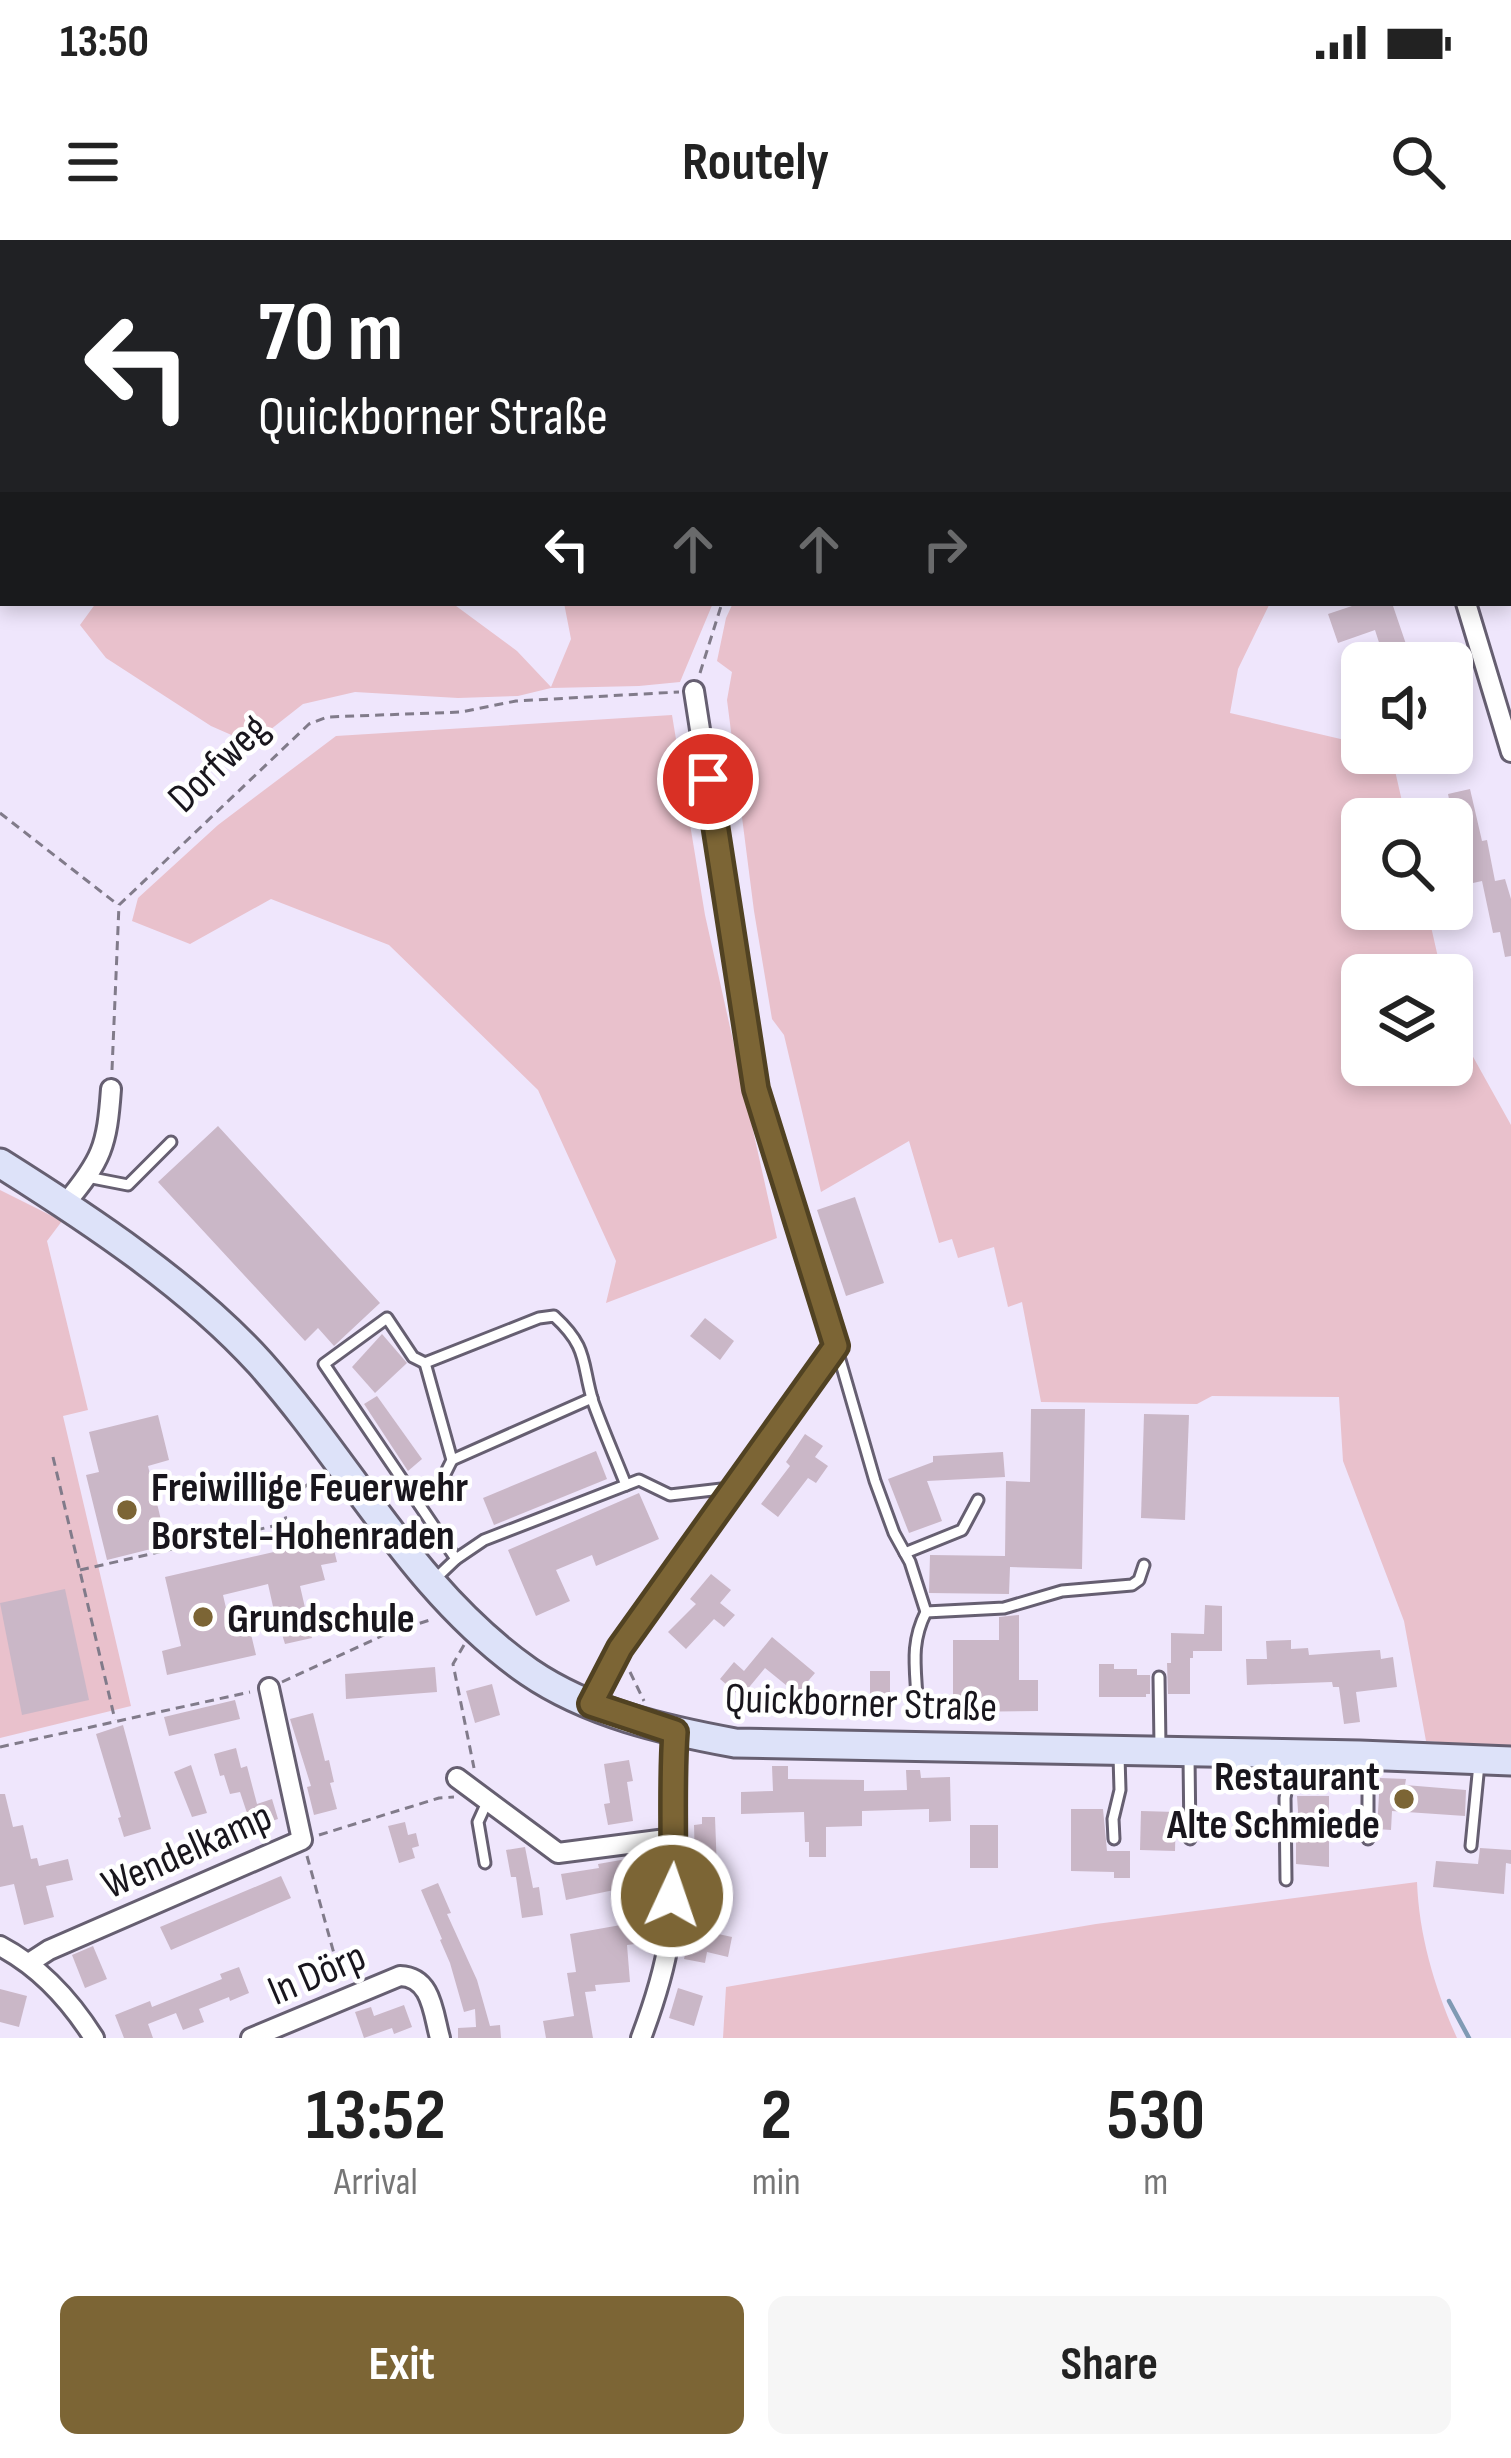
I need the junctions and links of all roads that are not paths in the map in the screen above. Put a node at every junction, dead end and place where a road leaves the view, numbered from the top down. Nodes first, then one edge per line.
1 (1467, 606) edge
2 (694, 691) road end
3 (1511, 752) edge
4 (111, 1089) road end
5 (170, 1142) dead end
6 (0, 1162) edge
7 (87, 1177) junction
8 (65, 1204) junction
9 (836, 1346) junction
10 (425, 1363) junction
11 (592, 1398) junction
12 (452, 1460) junction
13 (626, 1484) junction
14 (736, 1487) junction
15 (978, 1500) dead end
16 (418, 1504) junction
17 (905, 1553) junction
18 (456, 1559) junction
19 (1144, 1565) dead end
20 (430, 1583) junction
21 (926, 1612) junction
22 (1160, 1677) dead end
23 (269, 1688) road end
24 (917, 1696) dead end
25 (591, 1704) junction
26 (668, 1730) junction
27 (1118, 1750) junction
28 (1160, 1751) junction
29 (1189, 1752) junction
30 (1358, 1755) junction
31 (1479, 1759) junction
32 (1511, 1761) edge
33 (1288, 1765) junction
34 (458, 1778) dead end
35 (484, 1797) junction
36 (674, 1838) junction
37 (1190, 1838) dead end
38 (1114, 1839) dead end
39 (1368, 1839) dead end
40 (1471, 1846) dead end
41 (485, 1863) dead end
42 (1286, 1880) dead end
43 (0, 1946) edge
44 (29, 1964) junction
45 (94, 2038) edge
46 (250, 2038) edge
47 (440, 2038) edge
48 (641, 2038) edge

1 - 3 street
2 - 9 street
4 - 7 street
5 - 7 lane
6 - 8 main road, Quickborner Straße
7 - 8 street
8 - 20 main road, Quickborner Straße
9 - 14 street
9 - 17 lane
10 - 11 lane
10 - 12 lane
10 - 16 lane
11 - 12 lane
11 - 13 lane
12 - 16 lane
13 - 14 lane
13 - 18 lane
14 - 25 street
15 - 17 lane
16 - 18 lane
17 - 21 lane
18 - 20 lane
19 - 21 lane
20 - 25 main road, Quickborner Straße
21 - 24 lane
22 - 28 lane
23 - 44 street, Wendelkamp
25 - 26 main road, Quickborner Straße
26 - 27 main road, Quickborner Straße
26 - 36 street
27 - 28 main road, Quickborner Straße
27 - 38 lane
28 - 29 main road, Quickborner Straße
29 - 33 main road, Quickborner Straße
29 - 37 lane
30 - 31 main road, Quickborner Straße
30 - 33 main road, Quickborner Straße
30 - 39 lane
31 - 32 main road, Quickborner Straße
31 - 40 lane
33 - 42 lane
34 - 35 street
35 - 36 street
35 - 41 lane
36 - 48 street
43 - 44 street
44 - 45 street
46 - 47 street, In Dörp

